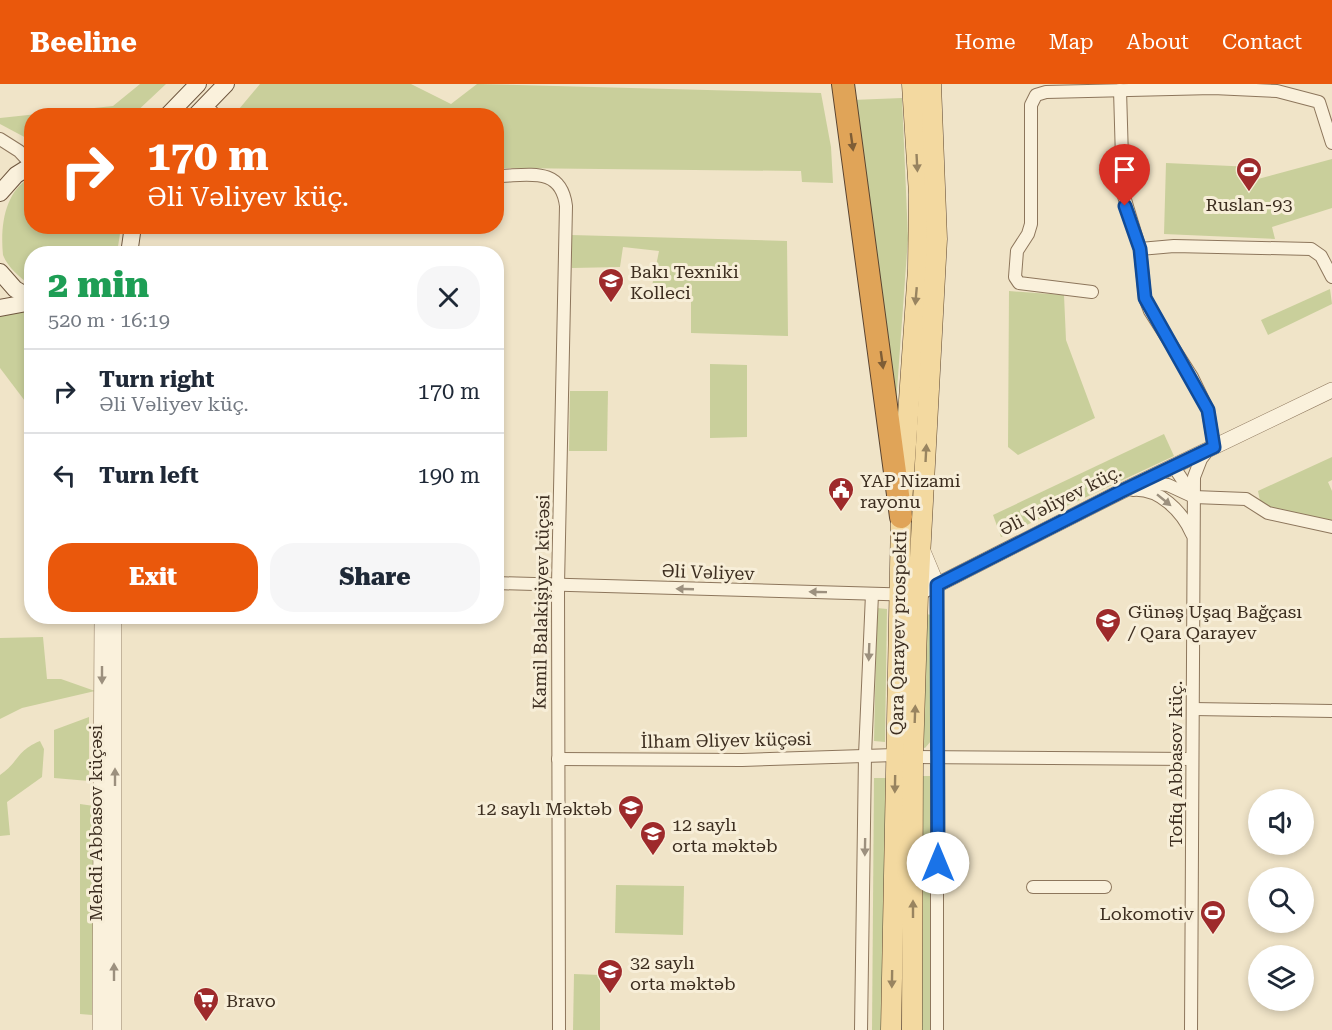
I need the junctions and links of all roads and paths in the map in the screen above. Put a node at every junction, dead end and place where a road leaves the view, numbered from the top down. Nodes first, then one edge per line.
1 (198, 84) edge
2 (226, 84) edge
3 (843, 84) edge
4 (912, 84) edge
5 (933, 84) edge
6 (1120, 90) junction
7 (175, 108) edge
8 (208, 108) edge
9 (0, 139) edge
10 (1332, 143) edge
11 (24, 156) edge
12 (24, 170) edge
13 (504, 176) edge
14 (0, 193) edge
15 (928, 238) junction
16 (1140, 249) junction
17 (0, 272) edge
18 (1332, 277) edge
19 (1092, 292) dead end
20 (24, 295) edge
21 (24, 303) edge
22 (0, 308) edge
23 (1332, 390) edge
24 (1211, 449) junction
25 (1174, 466) junction
26 (1140, 482) junction
27 (1120, 492) junction
28 (1194, 497) junction
29 (901, 517) junction
30 (1332, 527) edge
31 (1193, 536) junction
32 (921, 545) junction
33 (504, 583) edge
34 (558, 585) junction
35 (937, 585) junction
36 (872, 594) junction
37 (909, 595) junction
38 (102, 624) edge
39 (114, 624) edge
40 (1193, 709) junction
41 (1332, 711) edge
42 (866, 755) junction
43 (904, 756) junction
44 (938, 756) junction
45 (558, 759) junction
46 (1192, 759) junction
47 (1033, 887) dead end
48 (1105, 887) dead end
49 (100, 1030) edge
50 (114, 1030) edge
51 (559, 1030) edge
52 (861, 1030) edge
53 (891, 1030) edge
54 (912, 1030) edge
55 (937, 1030) edge
56 (1191, 1030) edge

1 - 7 main road
2 - 8 main road
3 -> 29 highway
4 -> 15 main road
5 - 15 main road
6 - 10 street
6 - 16 street
6 - 19 street
9 - 11 street
12 - 14 main road
13 - 34 street, Kamil Balakişiyev küçəsi
15 -> 29 main road, Qara Qarayev prospekti
32 -> 15 main road, Qara Qarayev prospekti
16 - 18 street
16 - 24 street
17 - 20 main road
21 - 22 main road
23 - 24 street, Əli Vəliyev küç.
24 - 25 street, Əli Vəliyev küç.
24 - 28 street, Tofiq Abbasov küç.
25 - 26 street, Əli Vəliyev küç.
25 - 28 street
26 - 27 street, Əli Vəliyev küç.
26 - 28 street
27 -> 31 street
27 - 35 street, Əli Vəliyev küç.
28 - 30 street
28 - 31 street, Tofiq Abbasov küç.
29 - 37 main road, Qara Qarayev prospekti
31 - 40 street, Tofiq Abbasov küç.
32 - 35 street
32 - 37 main road, Qara Qarayev prospekti
33 - 34 street, Əli Vəliyev
36 -> 34 street, Əli Vəliyev
34 - 45 street, Kamil Balakişiyev küçəsi
35 - 37 street
35 - 44 street
36 - 37 street, Əli Vəliyev
36 -> 42 street
37 - 43 main road, Qara Qarayev prospekti
38 -> 49 street, Mehdi Abbasov küçəsi
50 -> 39 street, Mehdi Abbasov küçəsi
40 - 41 street
40 - 46 street, Tofiq Abbasov küç.
42 - 43 street, İlham Əliyev küçəsi
42 - 45 street, İlham Əliyev küçəsi
42 -> 52 street
43 - 44 street, İlham Əliyev küçəsi
43 -> 53 main road, Qara Qarayev prospekti
54 -> 43 main road, Qara Qarayev prospekti
44 - 46 street, İlham Əliyev küçəsi
44 - 55 street
45 - 51 street, Kamil Balakişiyev küçəsi
46 - 56 street, Tofiq Abbasov küç.
47 - 48 street

